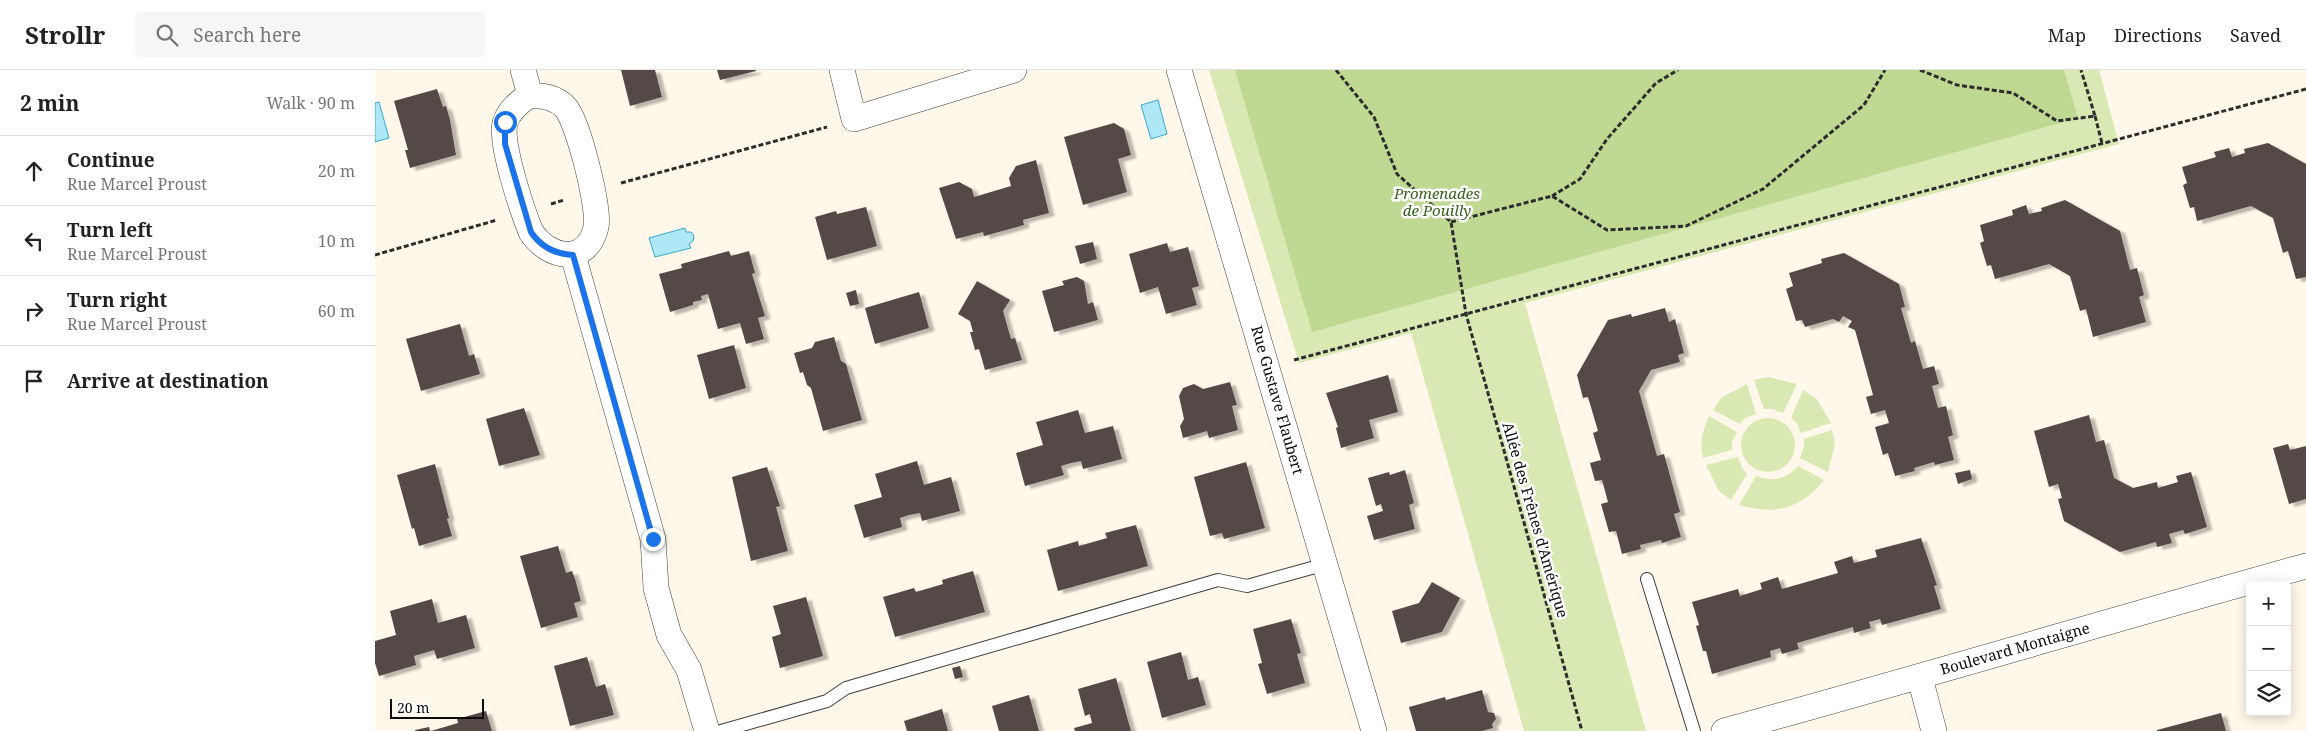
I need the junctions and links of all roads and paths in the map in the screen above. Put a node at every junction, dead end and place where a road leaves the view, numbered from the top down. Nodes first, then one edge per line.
1 (523, 70) edge
2 (842, 70) edge
3 (1014, 70) edge
4 (1179, 70) edge
5 (1336, 70) edge
6 (1678, 70) edge
7 (1885, 70) edge
8 (1920, 70) edge
9 (2081, 70) edge
10 (2306, 89) edge
11 (530, 95) junction
12 (2095, 116) junction
13 (2102, 143) junction
14 (1552, 196) junction
15 (1451, 222) junction
16 (573, 255) junction
17 (1466, 314) junction
18 (1267, 367) junction
19 (1326, 564) junction
20 (2306, 566) edge
21 (1647, 579) dead end
22 (1920, 678) junction
23 (707, 731) edge
24 (721, 731) edge
25 (1374, 731) edge
26 (1582, 731) edge
27 (1694, 731) edge
28 (1723, 731) edge
29 (1934, 731) edge

1 - 11 street
2 - 3 street
4 - 18 street, Rue Gustave Flaubert
5 - 15 path
6 - 14 path
7 - 14 path
8 - 12 path
9 - 12 path
10 - 13 path
11 - 16 street
11 - 16 street
12 - 13 path
13 - 17 path
14 - 15 path
15 - 17 path, Allée des Frênes d'Amérique
16 - 23 street
17 - 18 path
17 - 26 path, Allée des Frênes d'Amérique
18 - 19 street, Rue Gustave Flaubert
19 - 24 lane
19 - 25 street, Rue Gustave Flaubert
20 - 22 street, Boulevard Montaigne
21 - 27 lane
22 - 28 street, Boulevard Montaigne
22 - 29 street

